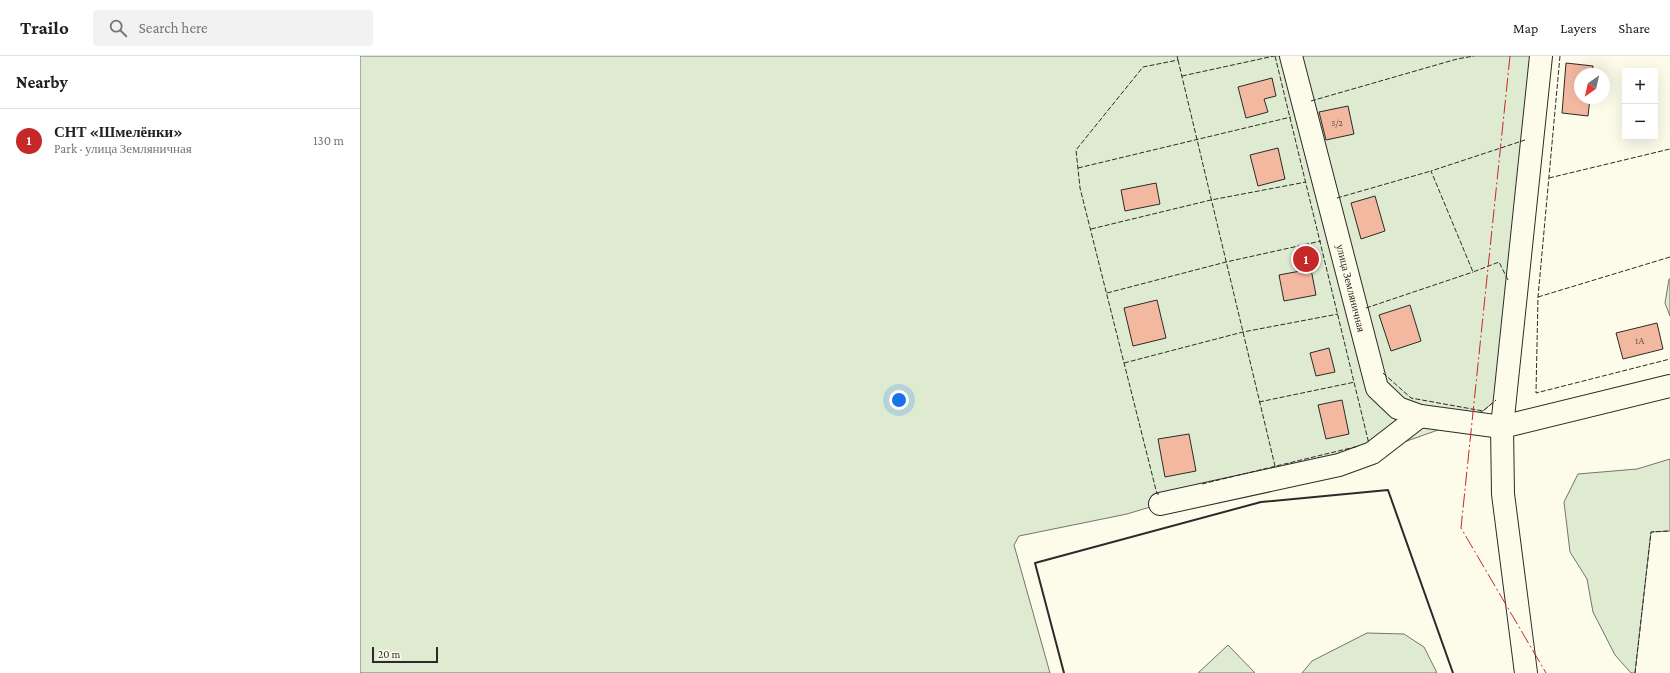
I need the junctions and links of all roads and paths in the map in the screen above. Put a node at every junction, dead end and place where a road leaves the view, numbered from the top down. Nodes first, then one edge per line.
1 (1291, 56) edge
2 (1541, 56) edge
3 (1670, 386) edge
4 (1420, 416) junction
5 (1502, 427) junction
6 (1160, 504) dead end
7 (1526, 673) edge

1 - 4 street, улица Земляничная
2 - 5 street
3 - 5 street
4 - 5 street, улица Земляничная
4 - 6 street
5 - 7 street

